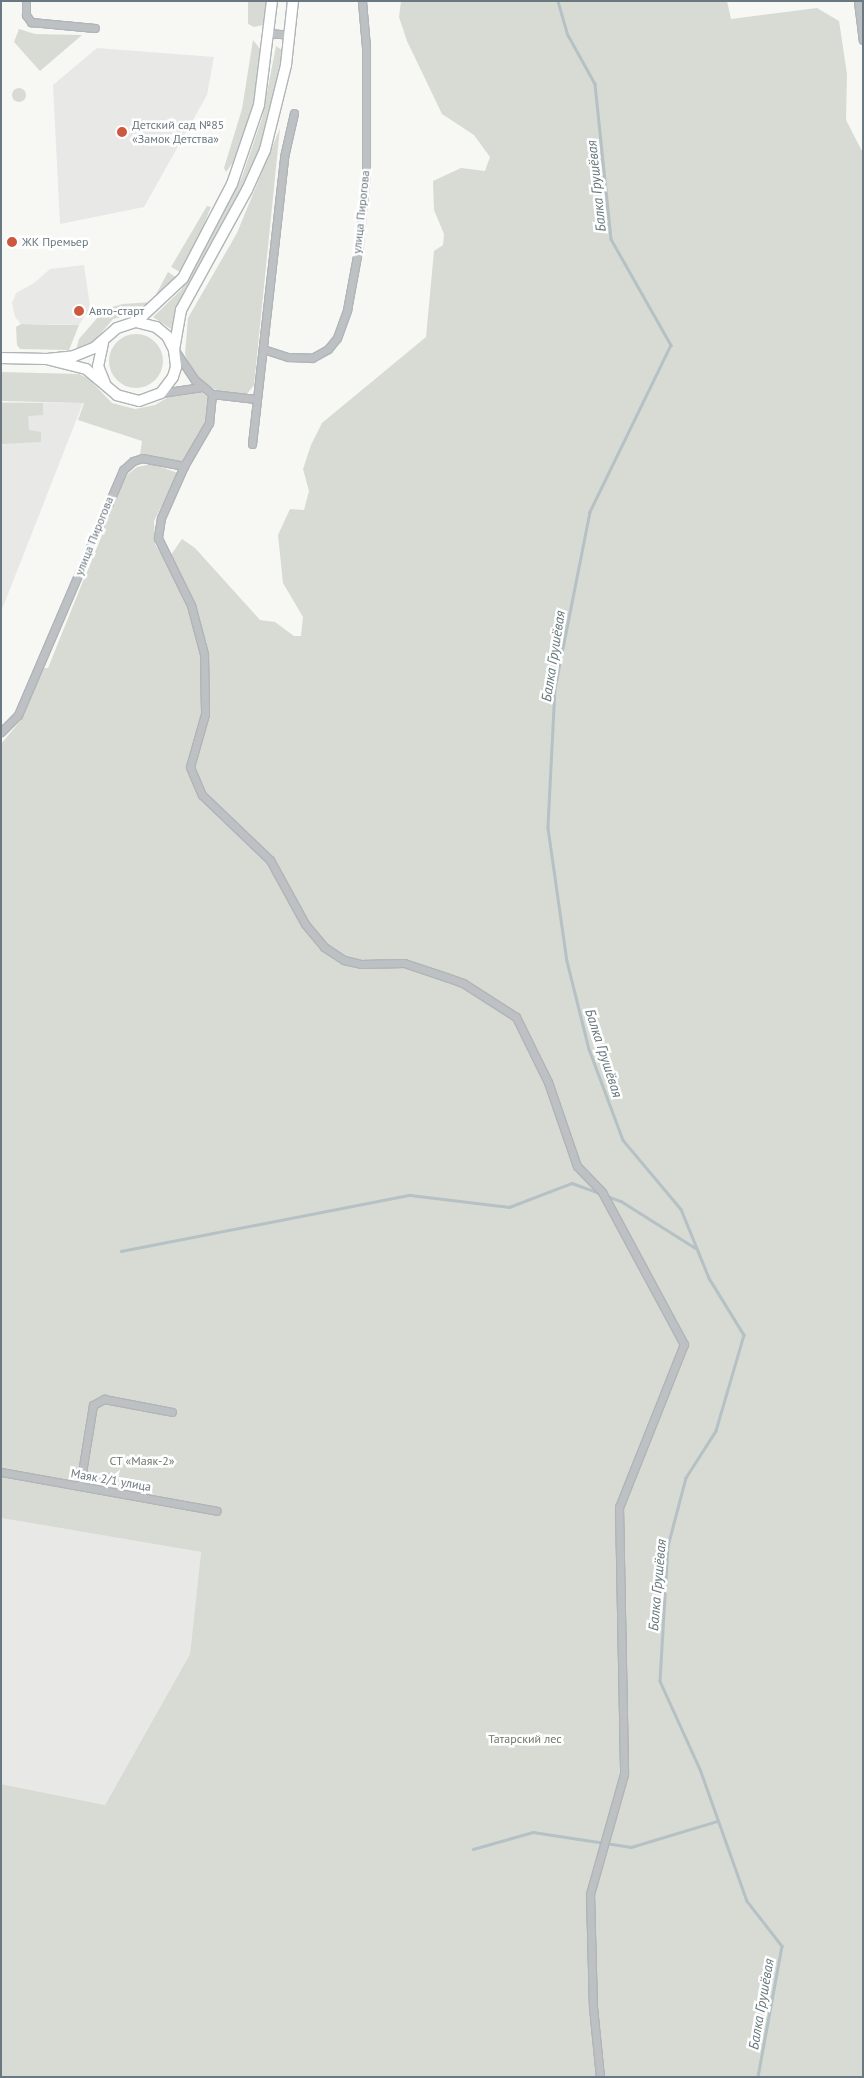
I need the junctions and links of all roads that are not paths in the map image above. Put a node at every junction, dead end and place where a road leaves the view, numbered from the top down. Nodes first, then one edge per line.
1 (26, 1) edge
2 (272, 1) edge
3 (293, 1) edge
4 (362, 1) edge
5 (858, 1) edge
6 (95, 28) dead end
7 (268, 33) junction
8 (289, 35) junction
9 (863, 40) edge
10 (294, 114) dead end
11 (136, 322) junction
12 (103, 342) junction
13 (262, 349) junction
14 (174, 350) junction
15 (1, 358) edge
16 (47, 359) junction
17 (202, 387) junction
18 (108, 388) junction
19 (161, 393) junction
20 (212, 394) junction
21 (256, 399) junction
22 (252, 444) dead end
23 (184, 466) junction
24 (1, 732) edge
25 (172, 1412) dead end
26 (1, 1472) edge
27 (80, 1485) junction
28 (217, 1511) dead end
29 (600, 2077) edge

1 - 6 street
2 - 7 main road
3 - 8 main road
4 - 13 street, улица Пирогова
5 - 9 street
7 - 8 street
7 - 11 main road
8 - 14 main road
10 - 13 street
11 - 12 main road
11 - 14 main road
12 - 16 main road
12 - 18 main road
13 - 21 street
14 - 17 street
14 - 19 main road
15 - 16 main road
16 - 18 main road
17 - 19 street
17 - 20 street
18 - 19 main road
20 - 21 street
20 - 23 street
21 - 22 street
23 - 24 street, улица Пирогова
23 - 29 street
25 - 27 street
26 - 27 street, Маяк 2/1 улица
27 - 28 street, Маяк 2/1 улица

